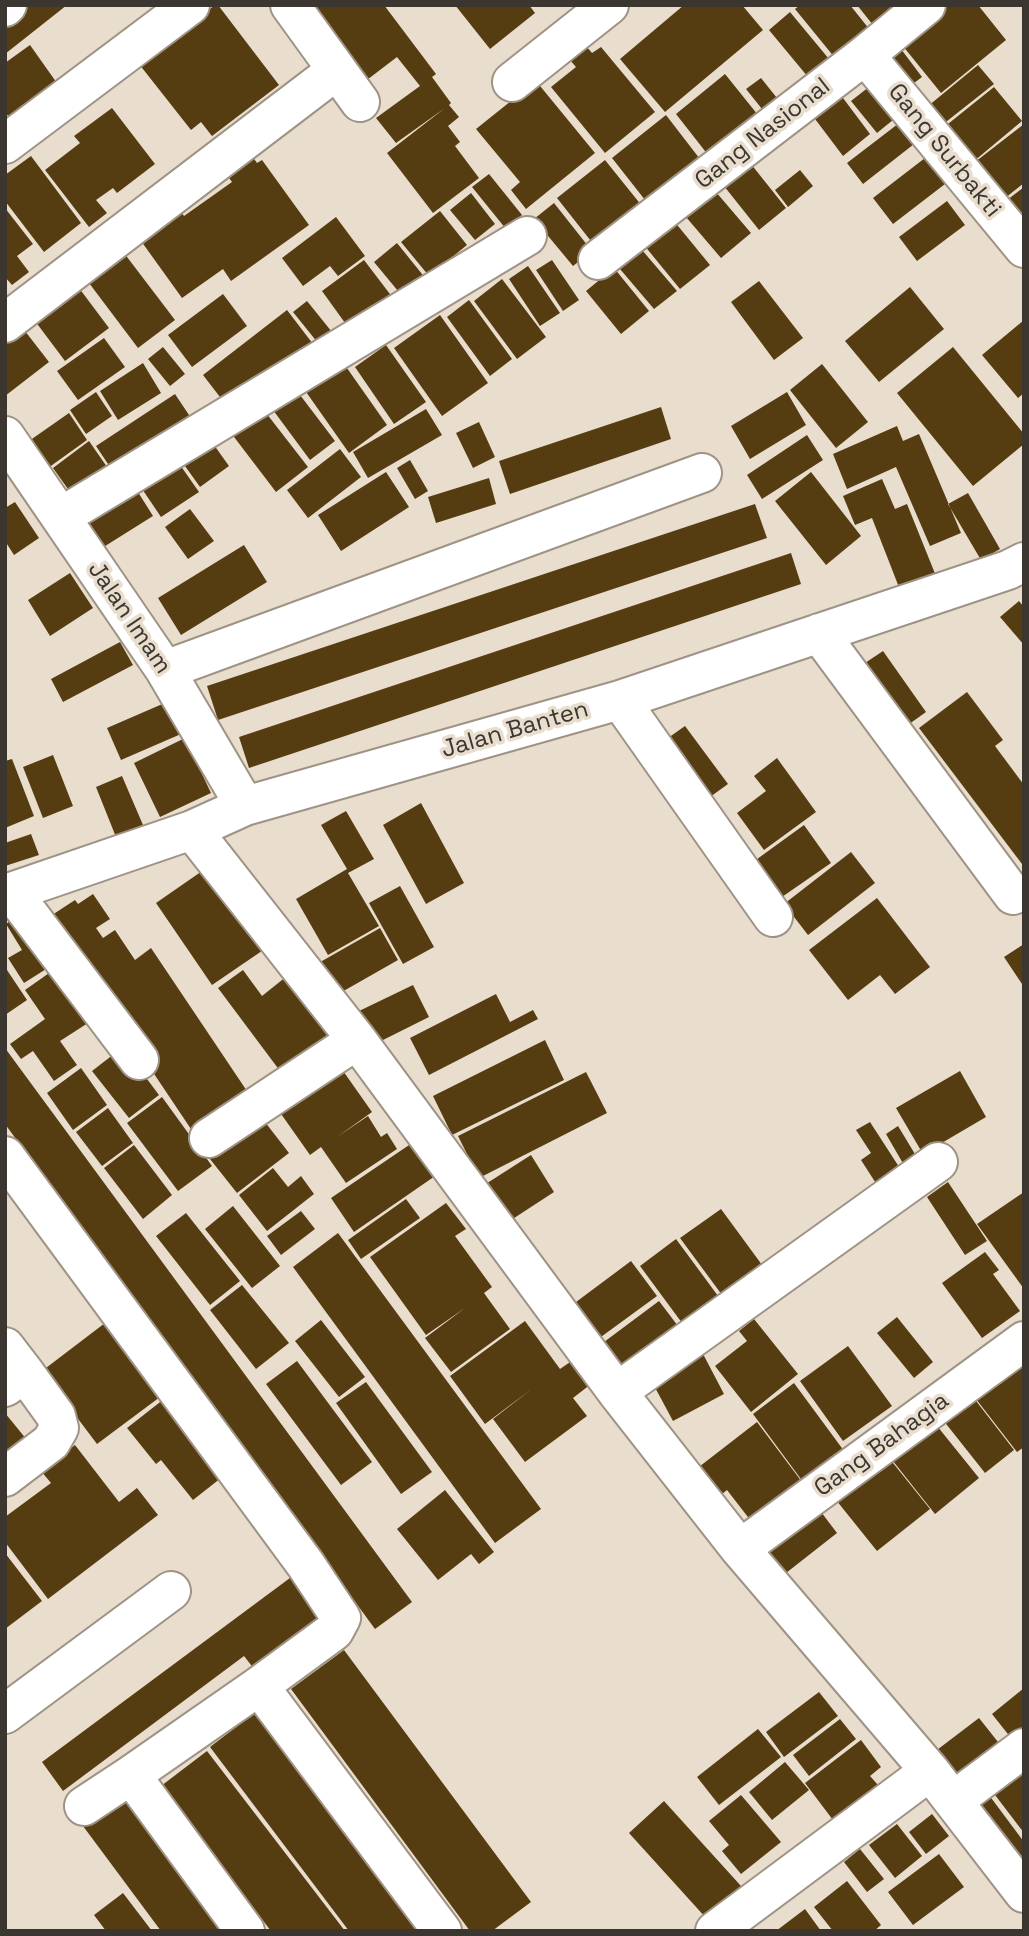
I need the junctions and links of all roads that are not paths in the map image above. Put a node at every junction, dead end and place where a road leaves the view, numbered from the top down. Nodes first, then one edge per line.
1 (190, 5) edge
2 (290, 5) edge
3 (609, 5) edge
4 (926, 5) edge
5 (865, 55) junction
6 (337, 70) junction
7 (512, 82) dead end
8 (360, 102) dead end
9 (5, 144) edge
10 (527, 236) dead end
11 (1024, 248) edge
12 (598, 260) dead end
13 (5, 323) edge
14 (5, 436) edge
15 (702, 473) dead end
16 (62, 516) junction
17 (1024, 562) edge
18 (819, 633) junction
19 (164, 670) junction
20 (620, 700) junction
21 (245, 806) junction
22 (192, 830) junction
23 (9, 893) edge
24 (1013, 895) dead end
25 (772, 916) dead end
26 (357, 1041) junction
27 (139, 1060) dead end
28 (209, 1138) dead end
29 (5, 1156) edge
30 (938, 1161) dead end
31 (1024, 1341) edge
32 (12, 1369) edge
33 (617, 1392) junction
34 (5, 1477) edge
35 (740, 1549) junction
36 (171, 1591) dead end
37 (260, 1686) junction
38 (5, 1714) edge
39 (1024, 1748) edge
40 (930, 1771) junction
41 (131, 1775) junction
42 (953, 1801) junction
43 (84, 1806) dead end
44 (1024, 1893) edge
45 (245, 1931) edge
46 (442, 1931) edge
47 (715, 1931) edge

1 - 9 street
2 - 6 street
3 - 7 street
4 - 5 street, Gang Nasional
5 - 11 street, Gang Surbakti
5 - 12 street, Gang Nasional
6 - 8 street
6 - 13 street
10 - 16 street
14 - 16 street, Jalan Imam
15 - 19 street
16 - 19 street, Jalan Imam
17 - 18 street, Jalan Banten
18 - 20 street, Jalan Banten
18 - 24 street
19 - 21 street, Jalan Imam
20 - 21 street, Jalan Banten
20 - 25 street
21 - 22 street, Jalan Banten
22 - 23 street, Jalan Banten
22 - 26 street
23 - 27 street
26 - 28 street
26 - 33 street
29 - 37 street
30 - 33 street
31 - 35 street, Gang Bahagia
32 - 34 street
33 - 35 street
35 - 40 street
36 - 38 street
37 - 41 street
37 - 46 street
39 - 42 street
40 - 42 street
40 - 47 street
41 - 43 street
41 - 45 street
42 - 44 street

